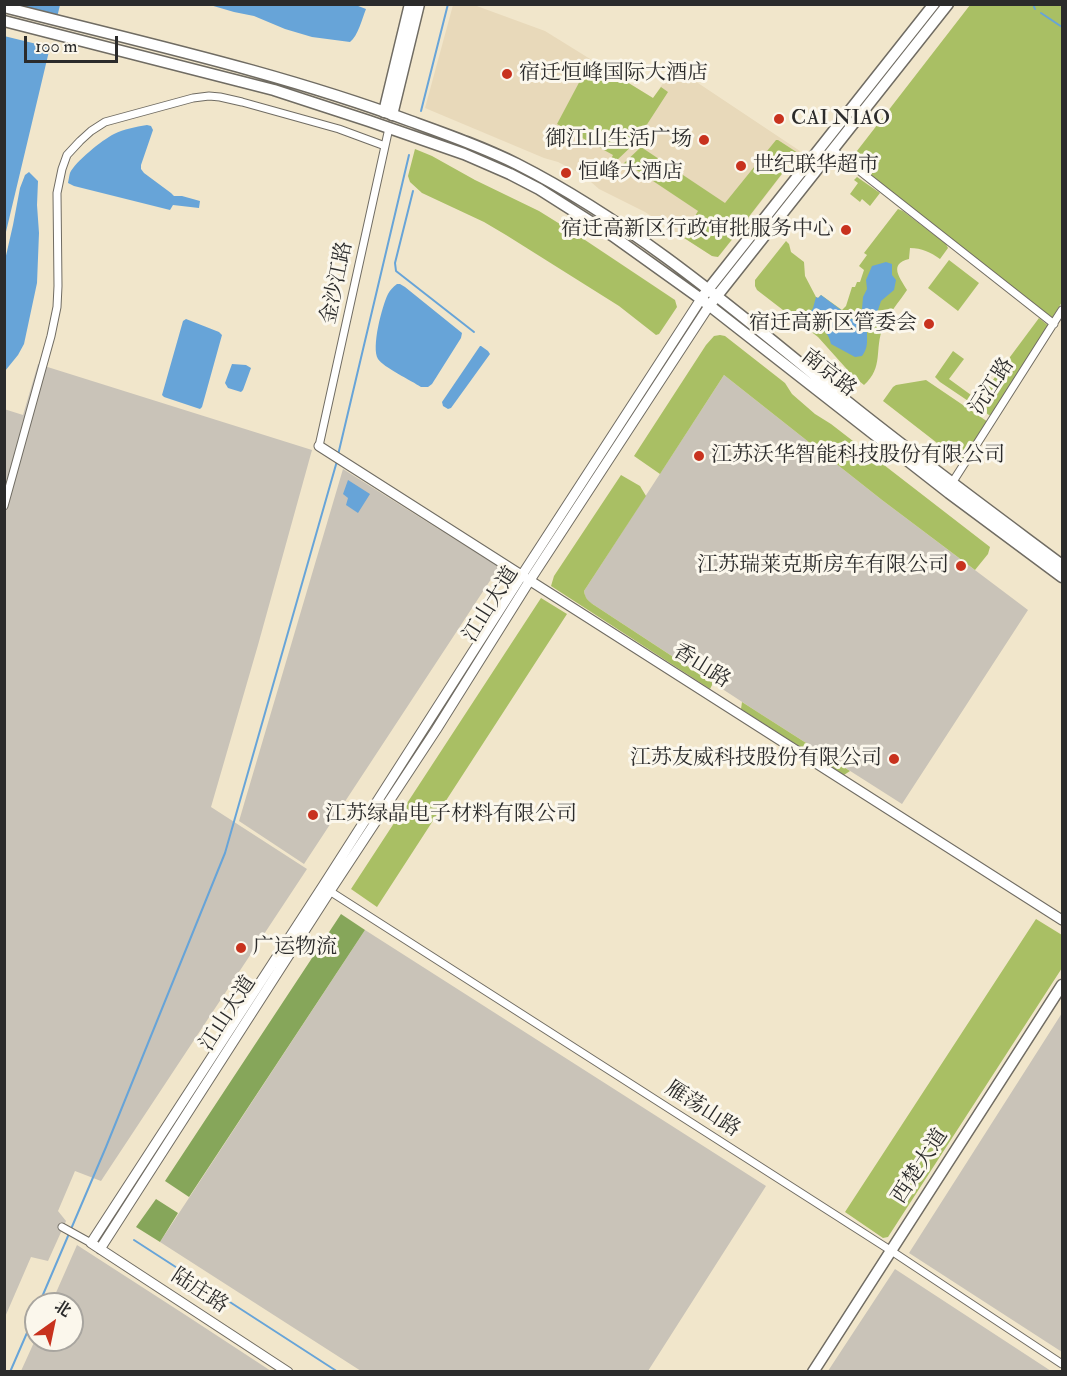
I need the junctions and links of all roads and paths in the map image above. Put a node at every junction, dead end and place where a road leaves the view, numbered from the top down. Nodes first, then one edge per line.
1 (410, 4) edge
2 (419, 4) edge
3 (934, 4) edge
4 (948, 4) edge
5 (4, 7) edge
6 (4, 21) edge
7 (388, 113) junction
8 (389, 128) junction
9 (385, 146) junction
10 (833, 150) junction
11 (709, 298) junction
12 (1062, 310) edge
13 (1054, 324) junction
14 (319, 446) joint
15 (952, 483) junction
16 (4, 506) edge
17 (1062, 565) edge
18 (526, 577) junction
19 (1062, 577) edge
20 (327, 889) junction
21 (1062, 920) edge
22 (1062, 985) edge
23 (62, 1227) dead end
24 (91, 1244) junction
25 (100, 1250) junction
26 (890, 1250) junction
27 (1062, 1364) edge
28 (288, 1371) edge
29 (813, 1371) edge

1 - 7 main road
2 - 7 main road
3 - 11 main road, 江山大道
4 - 10 main road, 江山大道
5 - 7 main road, 南京路
6 - 8 main road, 南京路
7 - 11 main road, 南京路
8 - 9 street, 金沙江路
8 - 11 main road, 南京路
9 - 14 street, 金沙江路
9 - 16 street
10 - 11 main road, 江山大道
10 - 13 street
11 - 15 main road, 南京路
11 - 18 street, 江山大道
11 - 19 main road, 南京路
12 - 13 street, 沅江路
13 - 15 street, 沅江路
14 - 18 street, 香山路
15 - 17 main road, 南京路
18 - 20 street, 江山大道
18 - 21 street, 香山路
20 - 24 street, 江山大道
20 - 25 street, 江山大道
20 - 26 street, 雁荡山路
22 - 26 main road, 西楚大道
23 - 24 street
24 - 25 street, 陆庄路
25 - 28 street, 陆庄路
26 - 27 street, 雁荡山路
26 - 29 main road, 西楚大道

